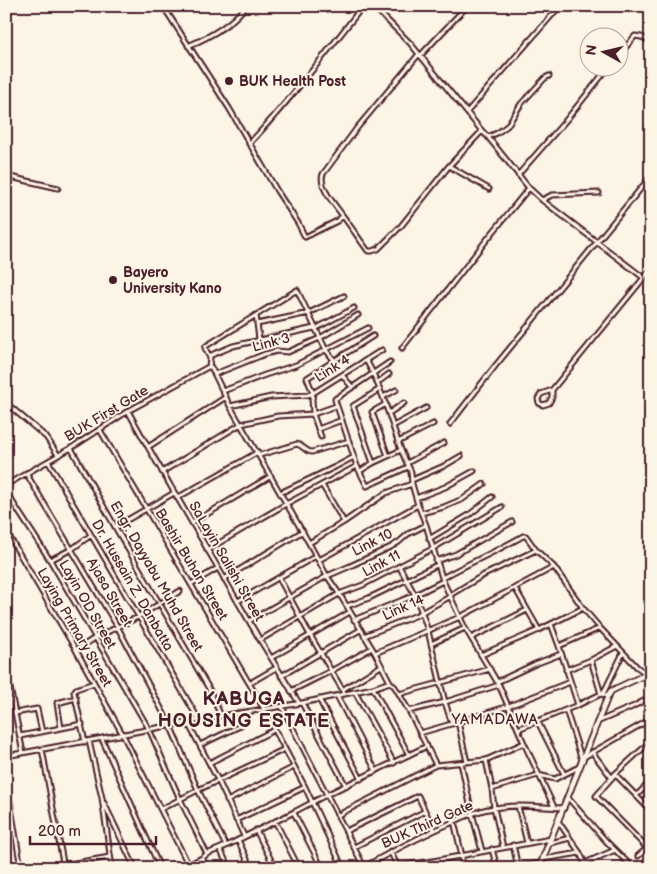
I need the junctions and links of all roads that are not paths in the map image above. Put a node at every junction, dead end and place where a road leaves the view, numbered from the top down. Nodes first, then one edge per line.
1 (162, 6) edge
2 (246, 6) edge
3 (363, 6) edge
4 (373, 6) edge
5 (467, 6) edge
6 (560, 6) edge
7 (651, 41) edge
8 (630, 42) edge
9 (188, 46) junction
10 (419, 55) junction
11 (549, 76) dead end
12 (600, 78) edge
13 (467, 112) junction
14 (482, 131) junction
15 (488, 137) junction
16 (249, 144) junction
17 (449, 166) junction
18 (518, 174) junction
19 (6, 176) edge
20 (651, 176) edge
21 (58, 188) dead end
22 (529, 188) junction
23 (489, 189) dead end
24 (598, 193) dead end
25 (542, 200) junction
26 (343, 216) junction
27 (598, 242) junction
28 (651, 269) edge
29 (644, 278) junction
30 (344, 296) dead end
31 (354, 308) dead end
32 (309, 312) junction
33 (256, 314) junction
34 (358, 315) dead end
35 (257, 324) junction
36 (315, 328) junction
37 (368, 328) dead end
38 (373, 336) dead end
39 (320, 338) junction
40 (259, 339) junction
41 (402, 348) dead end
42 (326, 350) junction
43 (382, 350) dead end
44 (209, 356) junction
45 (334, 360) junction
46 (366, 360) junction
47 (390, 362) dead end
48 (209, 367) junction
49 (373, 373) junction
50 (215, 374) junction
51 (389, 374) dead end
52 (342, 375) junction
53 (377, 383) junction
54 (352, 387) junction
55 (380, 389) junction
56 (396, 390) dead end
57 (552, 390) junction
58 (223, 391) junction
59 (313, 393) junction
60 (226, 397) junction
61 (383, 397) junction
62 (6, 403) edge
63 (386, 404) junction
64 (404, 404) dead end
65 (230, 406) junction
66 (336, 406) junction
67 (426, 408) dead end
68 (128, 411) junction
69 (389, 413) junction
70 (313, 414) junction
71 (342, 420) junction
72 (241, 424) junction
73 (434, 424) dead end
74 (450, 424) dead end
75 (393, 426) junction
76 (318, 429) junction
77 (100, 430) junction
78 (321, 437) dead end
79 (349, 441) junction
80 (398, 442) junction
81 (444, 443) dead end
82 (148, 447) junction
83 (71, 448) junction
84 (401, 450) junction
85 (259, 454) junction
86 (58, 455) junction
87 (354, 456) junction
88 (388, 456) junction
89 (461, 456) dead end
90 (48, 461) junction
91 (373, 463) junction
92 (407, 465) junction
93 (357, 466) junction
94 (474, 471) dead end
95 (162, 472) junction
96 (360, 472) junction
97 (26, 473) junction
98 (271, 476) junction
99 (412, 482) junction
100 (484, 484) dead end
101 (6, 485) edge
102 (322, 485) junction
103 (6, 492) edge
104 (174, 493) junction
105 (280, 493) junction
106 (492, 497) dead end
107 (177, 498) junction
108 (416, 498) junction
109 (286, 504) junction
110 (418, 505) junction
111 (502, 507) dead end
112 (146, 509) junction
113 (421, 513) junction
114 (344, 522) junction
115 (512, 522) dead end
116 (192, 523) junction
117 (426, 525) junction
118 (115, 527) junction
119 (6, 530) edge
120 (303, 531) junction
121 (91, 536) junction
122 (429, 539) junction
123 (310, 542) junction
124 (72, 549) junction
125 (432, 549) junction
126 (207, 550) junction
127 (536, 550) junction
128 (318, 558) junction
129 (50, 560) junction
130 (437, 563) junction
131 (399, 566) junction
132 (554, 567) junction
133 (218, 568) junction
134 (327, 576) junction
135 (279, 578) junction
136 (224, 579) junction
137 (442, 579) junction
138 (406, 580) junction
139 (191, 584) junction
140 (515, 588) junction
141 (180, 591) dead end
142 (339, 594) junction
143 (414, 595) junction
144 (450, 596) junction
145 (290, 598) junction
146 (238, 601) junction
147 (159, 603) junction
148 (347, 606) junction
149 (583, 608) junction
150 (527, 610) junction
151 (350, 612) junction
152 (422, 612) junction
153 (300, 616) junction
154 (138, 617) junction
155 (460, 617) junction
156 (354, 620) junction
157 (249, 622) junction
158 (550, 624) junction
159 (117, 626) junction
160 (465, 628) junction
161 (600, 628) junction
162 (360, 630) junction
163 (539, 630) junction
164 (428, 632) junction
165 (310, 635) junction
166 (364, 636) junction
167 (95, 638) junction
168 (471, 638) junction
169 (260, 640) junction
170 (431, 644) junction
171 (559, 646) junction
172 (617, 646) junction
173 (372, 648) junction
174 (76, 650) junction
175 (321, 653) junction
176 (375, 653) junction
177 (623, 653) junction
178 (561, 654) junction
179 (481, 655) junction
180 (271, 658) junction
181 (591, 660) junction
182 (381, 666) junction
183 (6, 668) edge
184 (276, 668) junction
185 (651, 668) edge
186 (490, 669) junction
187 (566, 670) junction
188 (331, 671) junction
189 (281, 676) junction
190 (649, 676) edge
191 (390, 682) junction
192 (440, 682) junction
193 (570, 682) junction
194 (94, 683) junction
195 (250, 683) junction
196 (498, 683) junction
197 (373, 688) junction
198 (342, 690) junction
199 (291, 691) junction
200 (355, 692) junction
201 (345, 694) junction
202 (399, 694) junction
203 (604, 695) junction
204 (337, 696) junction
205 (651, 697) edge
206 (76, 698) junction
207 (319, 700) junction
208 (444, 702) junction
209 (300, 703) junction
210 (578, 705) junction
211 (282, 706) junction
212 (508, 706) junction
213 (264, 710) junction
214 (566, 710) junction
215 (409, 711) junction
216 (15, 713) junction
217 (243, 713) junction
218 (221, 716) junction
219 (651, 719) edge
220 (199, 720) junction
221 (188, 722) junction
222 (458, 722) junction
223 (538, 722) junction
224 (596, 722) junction
225 (82, 724) junction
226 (452, 724) junction
227 (170, 725) junction
228 (61, 728) junction
229 (518, 729) junction
230 (149, 730) junction
231 (274, 730) junction
232 (42, 732) junction
233 (420, 733) junction
234 (123, 735) junction
235 (20, 736) junction
236 (102, 738) junction
237 (87, 741) junction
238 (651, 741) edge
239 (524, 743) junction
240 (200, 745) junction
241 (427, 746) junction
242 (42, 749) junction
243 (285, 749) junction
244 (23, 752) junction
245 (592, 752) junction
246 (409, 755) junction
247 (6, 756) edge
248 (486, 760) junction
249 (582, 761) junction
250 (467, 762) junction
251 (209, 763) junction
252 (394, 763) junction
253 (462, 763) junction
254 (436, 765) junction
255 (294, 767) junction
256 (376, 771) junction
257 (564, 774) junction
258 (615, 774) junction
259 (538, 775) junction
260 (6, 778) edge
261 (612, 778) junction
262 (361, 779) junction
263 (218, 780) junction
264 (651, 782) edge
265 (346, 786) junction
266 (305, 787) junction
267 (492, 789) junction
268 (198, 790) junction
269 (328, 794) junction
270 (636, 796) junction
271 (102, 798) junction
272 (568, 798) junction
273 (180, 799) junction
274 (227, 801) junction
275 (311, 803) junction
276 (518, 806) junction
277 (554, 807) junction
278 (494, 808) junction
279 (564, 808) junction
280 (161, 809) junction
281 (425, 811) junction
282 (651, 811) edge
283 (294, 812) junction
284 (472, 813) junction
285 (338, 815) junction
286 (236, 820) junction
287 (275, 821) junction
288 (454, 821) junction
289 (558, 822) junction
290 (256, 830) junction
291 (434, 830) junction
292 (346, 831) junction
293 (244, 836) junction
294 (570, 838) junction
295 (238, 840) junction
296 (550, 841) junction
297 (527, 843) junction
298 (651, 844) edge
299 (513, 845) junction
300 (226, 846) junction
301 (354, 847) junction
302 (503, 847) junction
303 (647, 848) junction
304 (220, 849) junction
305 (492, 849) junction
306 (615, 850) junction
307 (390, 851) junction
308 (482, 851) junction
309 (580, 853) junction
310 (207, 854) junction
311 (462, 856) junction
312 (638, 856) dead end
313 (110, 857) junction
314 (202, 858) junction
315 (87, 861) junction
316 (433, 861) junction
317 (541, 863) edge
318 (585, 863) junction
319 (188, 864) junction
320 (64, 866) edge
321 (183, 867) edge
322 (363, 867) edge
323 (398, 867) edge
324 (518, 867) edge
325 (21, 868) edge
326 (88, 868) edge
327 (112, 868) edge
328 (135, 868) edge
329 (160, 868) edge
330 (207, 868) edge
331 (229, 868) edge
332 (252, 868) edge
333 (275, 868) edge
334 (300, 868) edge
335 (322, 868) edge
336 (343, 868) edge
337 (434, 868) edge
338 (462, 868) edge
339 (497, 868) edge
340 (586, 868) edge
341 (633, 868) edge

1 - 9 street
2 - 9 street
3 - 16 street
4 - 10 street
5 - 10 street
6 - 13 street
7 - 8 street
9 - 16 street
10 - 13 street
10 - 26 street
11 - 15 street
12 - 18 street
13 - 14 street
14 - 15 street
14 - 17 street
15 - 18 street
16 - 26 street
17 - 23 street
17 - 26 street
18 - 22 street
19 - 21 street
20 - 27 street
22 - 25 street
22 - 41 street
24 - 25 street
25 - 27 street
27 - 29 street
27 - 74 street
28 - 29 street
29 - 57 street
30 - 32 street
31 - 36 street
32 - 33 street
32 - 35 street
32 - 36 street
33 - 35 street
33 - 44 street
34 - 39 street, Link 3
35 - 40 street
36 - 39 street
36 - 40 street
37 - 42 street, Link 4
38 - 45 street
39 - 42 street
39 - 50 street, Link 3
40 - 44 street
42 - 45 street
42 - 58 street, Link 4
43 - 46 street, Link 4
44 - 48 street
45 - 59 street
46 - 49 street
46 - 52 street, Link 4
47 - 49 street
48 - 50 street
48 - 68 street, BUK First Gate
49 - 53 street
49 - 54 street
50 - 58 street
51 - 53 street
52 - 54 street
52 - 59 street, Link 4
53 - 55 street
54 - 66 street
55 - 61 street
55 - 91 street
56 - 61 street
57 - 57 street
58 - 60 street
59 - 65 street, Link 4
59 - 70 street
60 - 65 street
60 - 82 street
61 - 63 street
62 - 86 street
63 - 69 street
63 - 88 street
64 - 69 street
65 - 72 street
66 - 70 street
66 - 71 street
67 - 75 street
68 - 77 street, BUK First Gate
68 - 82 street, SaLayin Salishi Street
69 - 75 street
70 - 72 street
70 - 76 street
71 - 76 street
71 - 79 street
72 - 85 street
72 - 95 street
73 - 80 street
75 - 80 street
76 - 78 street
77 - 83 street, BUK First Gate
77 - 112 street, Bashir Buhan Street
79 - 85 street
79 - 87 street
80 - 84 street
81 - 92 street
82 - 95 street, SaLayin Salishi Street
83 - 86 street, BUK First Gate
83 - 118 street, Engr. Dayyabu Muhd Street
84 - 88 street
84 - 92 street
85 - 98 street
85 - 107 street
86 - 90 street, BUK First Gate
87 - 93 street
87 - 105 street
88 - 91 street
89 - 99 street
90 - 97 street, BUK First Gate
90 - 121 street, Dr. Hussain Z. Danbatta
91 - 96 street
92 - 96 street
92 - 99 street
93 - 96 street
93 - 102 street
93 - 109 street
94 - 108 street
95 - 104 street, SaLayin Salishi Street
97 - 101 street, BUK First Gate
97 - 124 street, Ajasa Street
98 - 105 street
98 - 116 street
99 - 108 street
99 - 114 street
100 - 113 street
102 - 109 street
102 - 114 street
103 - 129 street, Layin OD Street
104 - 107 street, SaLayin Salishi Street
104 - 112 street
105 - 109 street
106 - 122 street
107 - 116 street, SaLayin Salishi Street
108 - 110 street
109 - 120 street
109 - 126 street
110 - 113 street
110 - 128 street
111 - 125 street, Link 11
112 - 118 street
112 - 139 street, Bashir Buhan Street
113 - 117 street
114 - 123 street
115 - 130 street
116 - 126 street, SaLayin Salishi Street
117 - 122 street
117 - 134 street, Link 10
118 - 147 street, Engr. Dayyabu Muhd Street
119 - 174 street, Laying Primary Street
120 - 123 street
120 - 136 street
121 - 124 street
121 - 154 street, Dr. Hussain Z. Danbatta
122 - 125 street
123 - 128 street
124 - 129 street
124 - 159 street, Ajasa Street
125 - 130 street
125 - 131 street, Link 11
126 - 133 street, SaLayin Salishi Street
127 - 132 street
127 - 137 street
127 - 144 street, Link 14
128 - 134 street
128 - 135 street
129 - 167 street, Layin OD Street
130 - 137 street
130 - 138 street
131 - 138 street
131 - 142 street, Link 11
132 - 140 street
132 - 149 street
133 - 136 street, SaLayin Salishi Street
133 - 139 street
134 - 142 street
134 - 145 street, Link 10
135 - 145 street
135 - 146 street
136 - 146 street, SaLayin Salishi Street
137 - 143 street
137 - 144 street
138 - 143 street
138 - 148 street
139 - 195 street, Bashir Buhan Street
140 - 150 street
140 - 155 street
141 - 147 street
142 - 148 street
142 - 153 street, Link 11
143 - 152 street
143 - 156 street
144 - 152 street, Link 14
144 - 155 street
145 - 153 street
145 - 157 street, Link 10
146 - 157 street, SaLayin Salishi Street
147 - 154 street
147 - 218 street, Engr. Dayyabu Muhd Street
148 - 151 street
149 - 158 street
149 - 161 street
150 - 163 street
150 - 168 street
151 - 156 street
151 - 165 street
152 - 164 street
152 - 166 street, Link 14
153 - 165 street
153 - 169 street, Link 11
154 - 159 street
154 - 220 street, Dr. Hussain Z. Danbatta
155 - 160 street
155 - 164 street
156 - 162 street
157 - 169 street, SaLayin Salishi Street
158 - 163 street
158 - 171 street
159 - 167 street
159 - 227 street, Ajasa Street
160 - 168 street
160 - 170 street
161 - 171 street
161 - 172 street
162 - 166 street
162 - 175 street
163 - 179 street
164 - 170 street
164 - 176 street
165 - 175 street
165 - 180 street
166 - 173 street
167 - 174 street
167 - 230 street, Layin OD Street
168 - 179 street
169 - 180 street, SaLayin Salishi Street
170 - 192 street
171 - 178 street
172 - 177 street
172 - 181 street
173 - 176 street
173 - 188 street
174 - 194 street, Laying Primary Street
175 - 188 street
175 - 189 street
176 - 182 street
177 - 190 street
177 - 203 street
178 - 187 street
178 - 196 street
179 - 186 street
180 - 184 street, SaLayin Salishi Street
181 - 187 street
181 - 203 street
182 - 191 street
182 - 198 street
183 - 216 street
184 - 189 street, SaLayin Salishi Street
184 - 195 street
185 - 190 street
186 - 192 street
186 - 196 street
187 - 193 street
188 - 198 street
188 - 199 street
189 - 199 street, SaLayin Salishi Street
190 - 203 street
191 - 197 street
191 - 202 street
192 - 202 street
192 - 208 street
193 - 210 street
193 - 212 street
194 - 206 street
194 - 234 street, Laying Primary Street
195 - 213 street, Bashir Buhan Street
196 - 208 street
196 - 212 street
197 - 200 street
197 - 246 street
198 - 201 street
199 - 209 street, SaLayin Salishi Street
200 - 201 street
200 - 252 street
201 - 204 street
202 - 215 street
203 - 210 street
203 - 224 street
204 - 207 street
204 - 256 street
205 - 224 street
206 - 225 street
206 - 228 street
207 - 209 street
207 - 262 street
208 - 215 street
208 - 226 street
209 - 211 street
209 - 265 street, SaLayin Salishi Street
210 - 214 street
211 - 213 street
211 - 269 street
212 - 222 street
212 - 229 street
213 - 217 street
213 - 231 street, Bashir Buhan Street
214 - 223 street
214 - 249 street
215 - 233 street
216 - 232 street
216 - 235 street
217 - 218 street
217 - 240 street
218 - 220 street
219 - 245 street
220 - 221 street
221 - 227 street
221 - 240 street
222 - 226 street
222 - 250 street
223 - 229 street
223 - 257 street
224 - 249 street
225 - 228 street
225 - 237 street
226 - 233 street
227 - 230 street
227 - 268 street, Ajasa Street
228 - 232 street
229 - 239 street
230 - 234 street
230 - 273 street, Layin OD Street
231 - 243 street, Bashir Buhan Street
231 - 251 street
232 - 235 street
233 - 241 street
234 - 236 street
234 - 280 street, Laying Primary Street
235 - 244 street
236 - 237 street
236 - 329 street
237 - 242 street
237 - 271 street
238 - 258 street
239 - 248 street
239 - 259 street
240 - 251 street
241 - 246 street
241 - 254 street
242 - 244 street
242 - 320 street
243 - 255 street, Bashir Buhan Street
243 - 263 street
244 - 247 street
245 - 249 street
245 - 261 street
246 - 252 street
248 - 250 street
248 - 267 street
249 - 257 street
249 - 272 street
250 - 253 street
251 - 263 street
252 - 256 street
253 - 254 street
253 - 284 street
254 - 285 street
255 - 266 street, Bashir Buhan Street
255 - 274 street
256 - 262 street
257 - 259 street
258 - 261 street
258 - 270 street
259 - 267 street
259 - 277 street
260 - 325 street
261 - 303 street
262 - 265 street
263 - 268 street
263 - 274 street
264 - 270 street
265 - 269 street
266 - 275 street, Bashir Buhan Street
266 - 286 street
267 - 278 street
268 - 273 street
268 - 300 street, Ajasa Street
269 - 275 street
269 - 285 street
270 - 282 street
271 - 313 street
271 - 328 street
272 - 279 street
272 - 306 street
273 - 280 street
273 - 310 street, Layin OD Street
274 - 286 street
275 - 283 street
275 - 336 street, Bashir Buhan Street
276 - 277 street, BUK Third Gate
276 - 278 street, BUK Third Gate
276 - 297 street
277 - 279 street, BUK Third Gate
278 - 284 street, BUK Third Gate
278 - 302 street
279 - 289 street
280 - 319 street, Laying Primary Street
281 - 291 street
281 - 292 street
281 - 301 street
283 - 287 street
283 - 335 street
284 - 288 street, BUK Third Gate
284 - 308 street
285 - 292 street
286 - 293 street
287 - 290 street
287 - 334 street
288 - 291 street, BUK Third Gate
288 - 311 street
289 - 294 street
289 - 296 street
290 - 293 street
290 - 333 street
291 - 307 street, BUK Third Gate
292 - 301 street
293 - 295 street
294 - 296 street
294 - 309 street
295 - 300 street
295 - 332 street
296 - 297 street
296 - 317 street
297 - 299 street
298 - 303 street
299 - 302 street
299 - 324 street
300 - 304 street
301 - 322 street
302 - 305 street
303 - 312 street
304 - 310 street
304 - 331 street
305 - 308 street
305 - 339 street
306 - 318 street
306 - 341 street
307 - 322 street, BUK Third Gate
307 - 323 street
308 - 311 street
309 - 317 street
309 - 318 street
310 - 314 street
311 - 316 street
311 - 338 street
313 - 315 street
313 - 327 street
314 - 319 street
314 - 330 street
315 - 320 street
315 - 326 street
316 - 323 street
316 - 337 street
317 - 324 street
318 - 340 street
319 - 321 street

